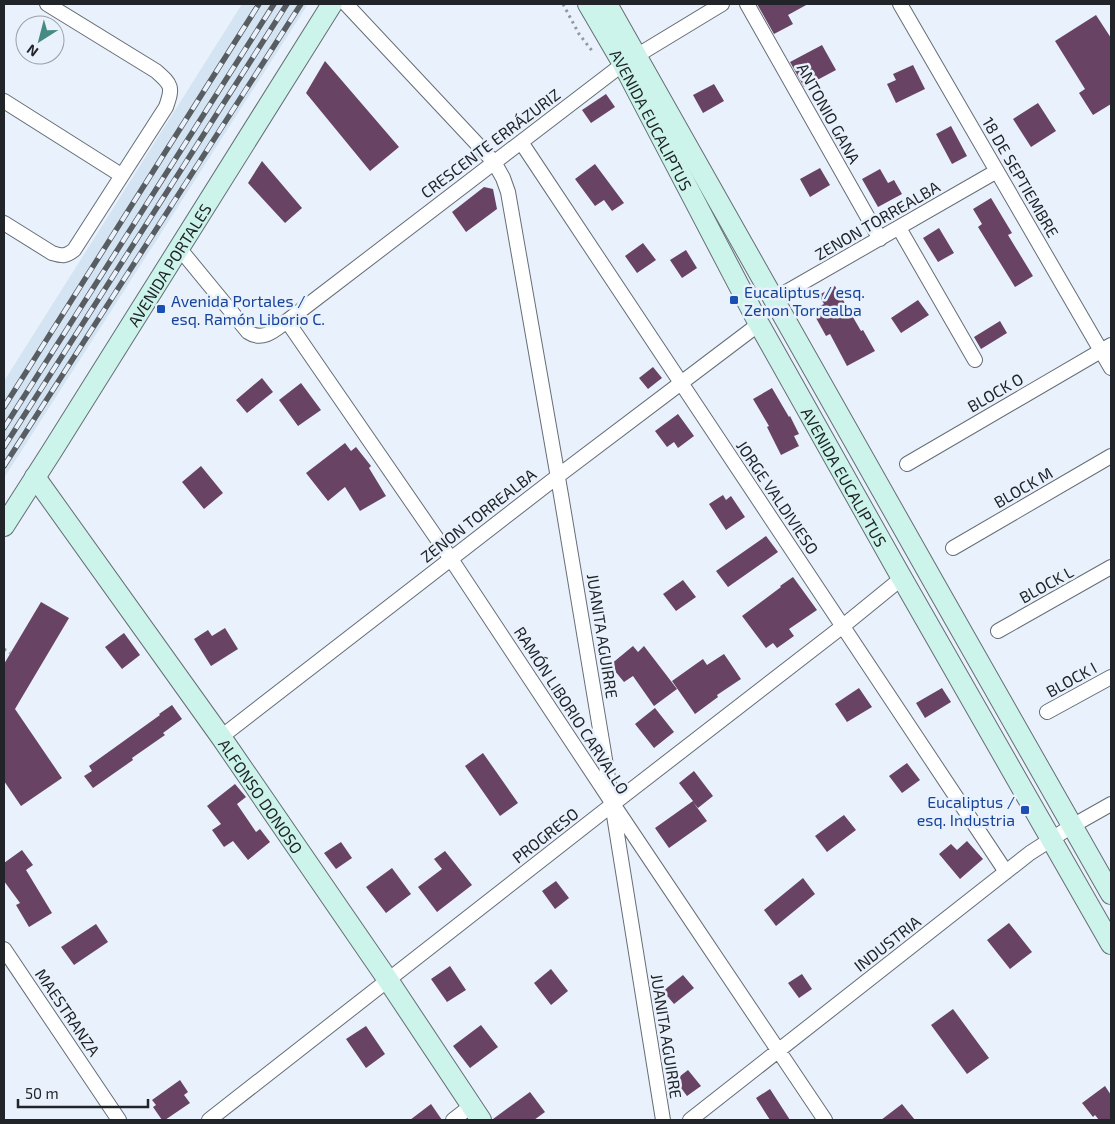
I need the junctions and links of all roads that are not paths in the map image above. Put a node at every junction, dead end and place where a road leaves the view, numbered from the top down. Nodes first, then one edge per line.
1 (47, 4) edge
2 (332, 4) edge
3 (346, 4) edge
4 (588, 4) edge
5 (608, 4) edge
6 (621, 4) edge
7 (722, 4) edge
8 (747, 4) edge
9 (900, 4) edge
10 (625, 36) junction
11 (623, 64) junction
12 (4, 101) edge
13 (521, 142) junction
14 (494, 162) junction
15 (997, 171) junction
16 (121, 175) junction
17 (4, 223) edge
18 (899, 228) junction
19 (880, 239) junction
20 (179, 248) junction
21 (774, 300) junction
22 (287, 321) junction
23 (760, 324) junction
24 (1106, 348) edge
25 (976, 360) dead end
26 (1111, 368) edge
27 (681, 383) junction
28 (1111, 456) edge
29 (907, 464) dead end
30 (558, 476) junction
31 (35, 477) junction
32 (4, 526) edge
33 (953, 548) dead end
34 (451, 559) junction
35 (1111, 567) edge
36 (902, 578) junction
37 (843, 626) junction
38 (998, 631) dead end
39 (1111, 677) edge
40 (1047, 712) dead end
41 (221, 737) junction
42 (613, 804) junction
43 (1111, 804) edge
44 (1072, 826) junction
45 (1051, 839) junction
46 (1006, 872) junction
47 (1111, 894) edge
48 (1111, 944) edge
49 (4, 949) edge
50 (388, 980) junction
51 (778, 1050) junction
52 (476, 1113) edge
53 (119, 1120) edge
54 (209, 1120) edge
55 (453, 1120) edge
56 (663, 1120) edge
57 (690, 1120) edge
58 (825, 1120) edge

1 - 16 street
2 - 20 main road, AVENIDA PORTALES
3 - 14 street, JUANITA AGUIRRE
4 - 11 main road, AVENIDA EUCALIPTUS
5 - 10 main road, AVENIDA EUCALIPTUS
6 - 10 main road
7 - 11 street, CRESCENTE ERRÁZURIZ
8 - 19 street, ANTONIO GANA
9 - 15 street, 18 DE SEPTIEMBRE
10 - 11 main road, AVENIDA EUCALIPTUS
11 - 13 street, CRESCENTE ERRÁZURIZ
11 - 21 main road, AVENIDA EUCALIPTUS
11 - 23 main road, AVENIDA EUCALIPTUS
12 - 16 street
13 - 14 street, CRESCENTE ERRÁZURIZ
13 - 27 street, JORGE VALDIVIESO
14 - 22 street, CRESCENTE ERRÁZURIZ
14 - 30 street, JUANITA AGUIRRE
15 - 18 street, ZENON TORREALBA
15 - 24 street, 18 DE SEPTIEMBRE
16 - 17 street
18 - 19 street, ZENON TORREALBA
18 - 25 street
19 - 21 street, ZENON TORREALBA
20 - 22 street, CRESCENTE ERRÁZURIZ
20 - 31 main road, AVENIDA PORTALES
21 - 44 main road, AVENIDA EUCALIPTUS
22 - 34 street, RAMÓN LIBORIO CARVALLO
23 - 27 street, ZENON TORREALBA
23 - 36 main road, AVENIDA EUCALIPTUS
24 - 26 street, 18 DE SEPTIEMBRE
24 - 29 street, BLOCK O
27 - 30 street, ZENON TORREALBA
27 - 37 street, JORGE VALDIVIESO
28 - 33 street, BLOCK M
30 - 34 street, ZENON TORREALBA
30 - 42 street, JUANITA AGUIRRE
31 - 32 main road, AVENIDA PORTALES
31 - 41 main road, ALFONSO DONOSO
34 - 41 street, ZENON TORREALBA
34 - 42 street, RAMÓN LIBORIO CARVALLO
35 - 38 street, BLOCK L
36 - 37 street, PROGRESO
36 - 45 main road, AVENIDA EUCALIPTUS
37 - 42 street, PROGRESO
37 - 46 street, JORGE VALDIVIESO
39 - 40 street, BLOCK I
41 - 50 main road, ALFONSO DONOSO
42 - 50 street, PROGRESO
42 - 51 street, RAMÓN LIBORIO CARVALLO
42 - 56 street, JUANITA AGUIRRE
43 - 44 street, INDUSTRIA
44 - 45 street, INDUSTRIA
44 - 47 main road, AVENIDA EUCALIPTUS
45 - 46 street, INDUSTRIA
45 - 48 main road, AVENIDA EUCALIPTUS
46 - 51 street, INDUSTRIA
49 - 53 street, MAESTRANZA
50 - 52 main road, ALFONSO DONOSO
50 - 54 street, PROGRESO
51 - 57 street, INDUSTRIA
51 - 58 street, RAMÓN LIBORIO CARVALLO
52 - 55 street

